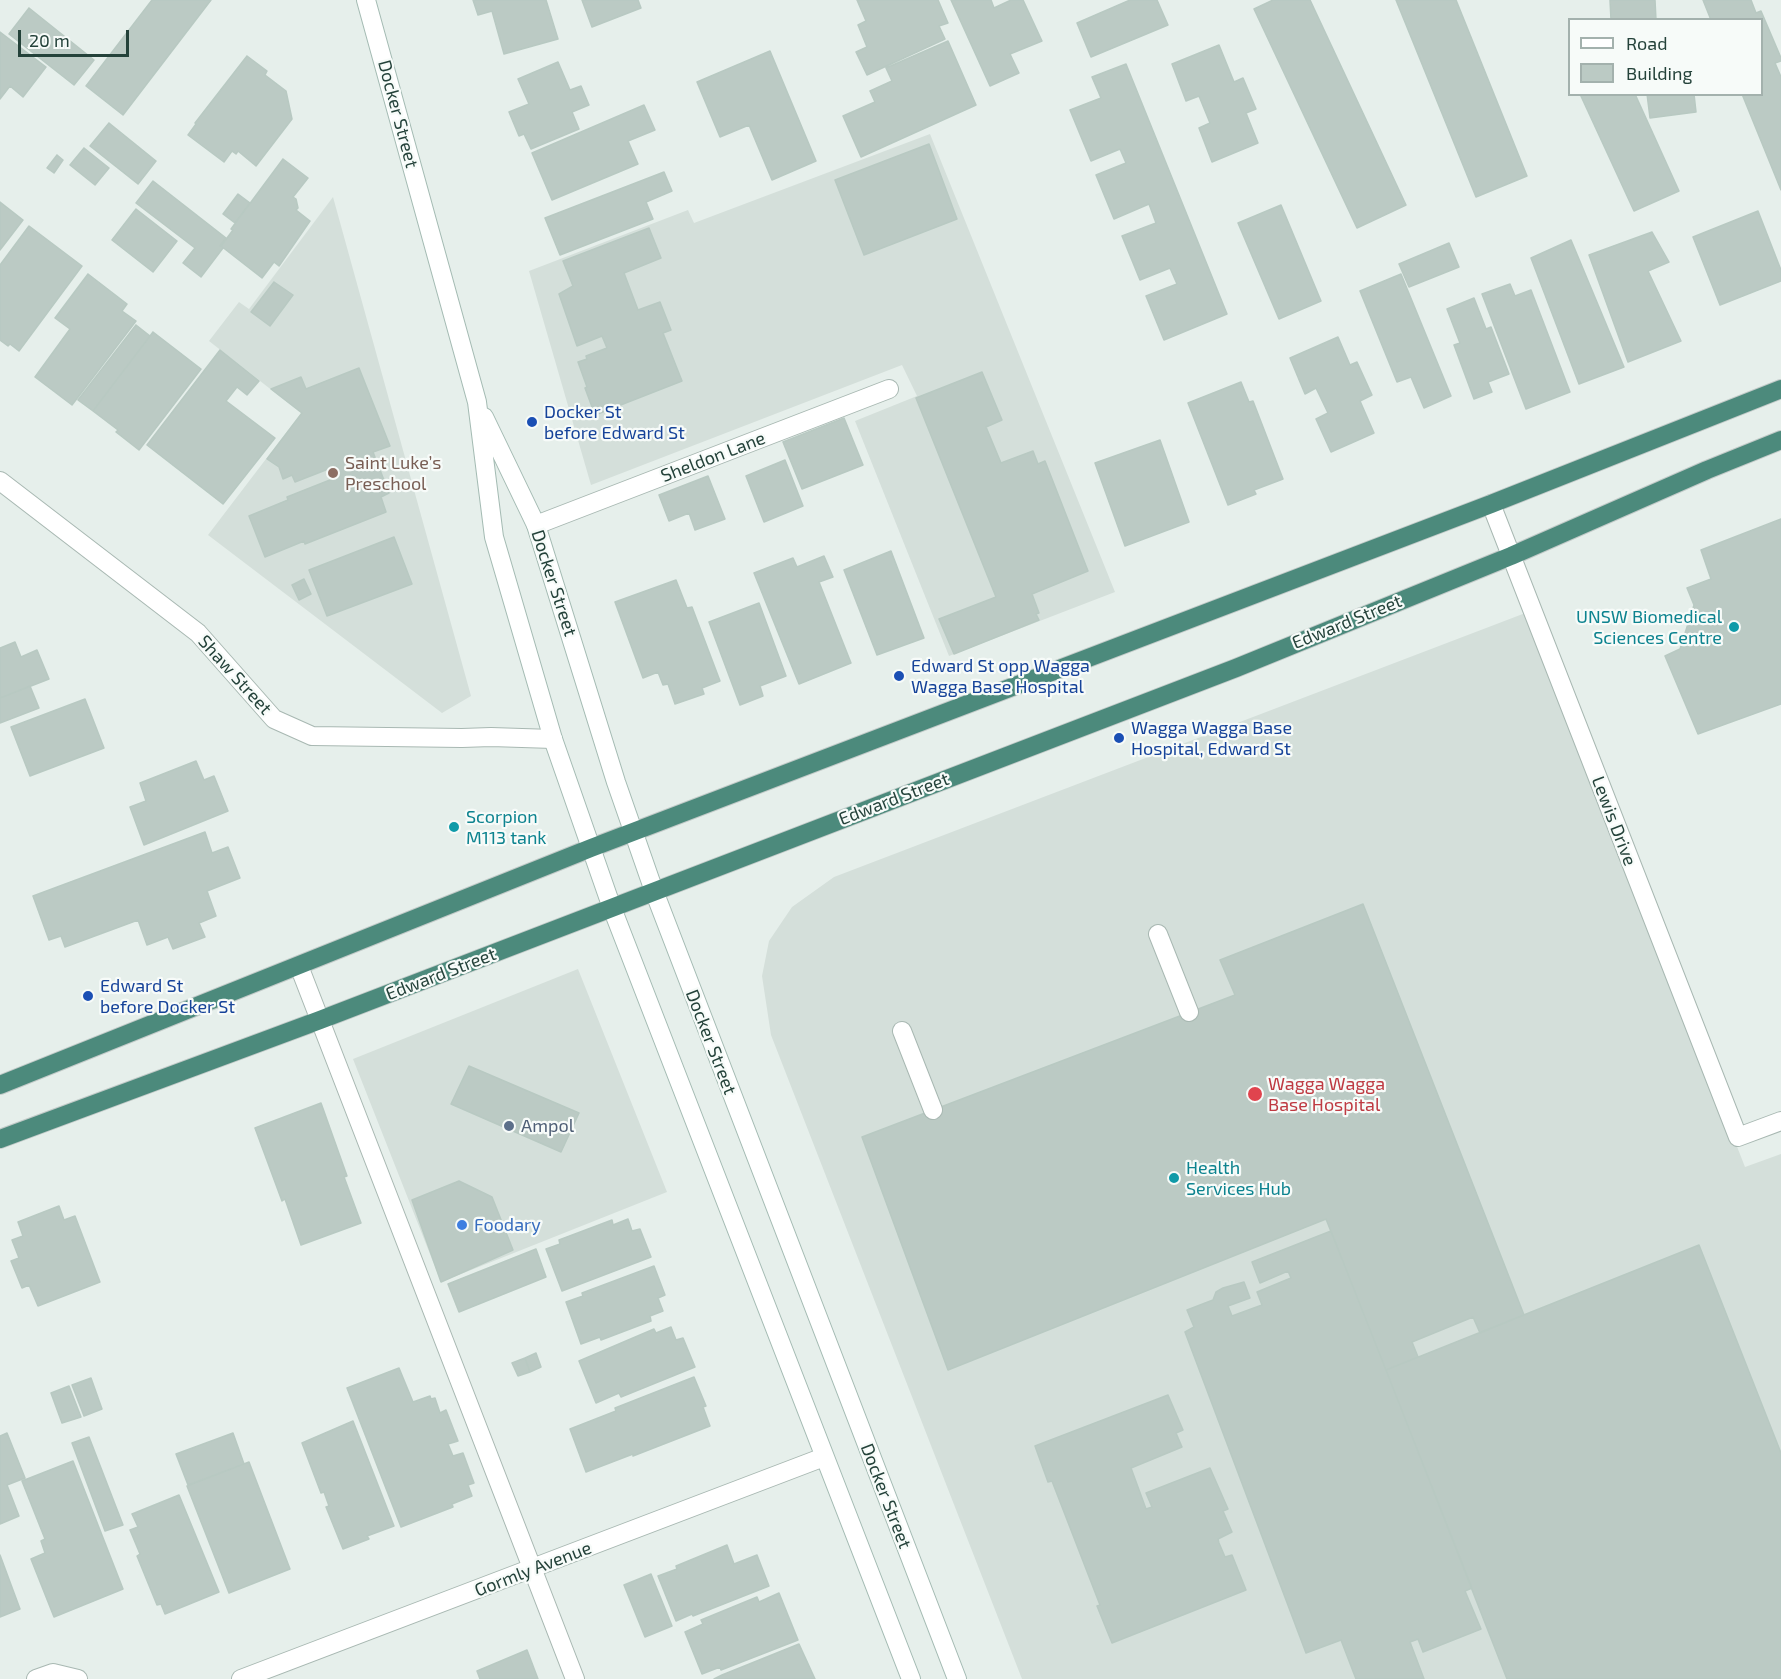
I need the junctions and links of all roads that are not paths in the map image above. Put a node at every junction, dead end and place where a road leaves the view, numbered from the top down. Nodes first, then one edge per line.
1 (366, 0) edge
2 (889, 389) dead end
3 (1781, 389) edge
4 (477, 402) junction
5 (1781, 440) edge
6 (0, 481) edge
7 (1491, 504) junction
8 (536, 525) junction
9 (1511, 556) junction
10 (553, 739) junction
11 (634, 832) junction
12 (591, 848) junction
13 (654, 891) junction
14 (612, 908) junction
15 (1158, 934) dead end
16 (299, 966) junction
17 (1190, 1012) dead end
18 (320, 1020) junction
19 (902, 1031) dead end
20 (0, 1085) edge
21 (933, 1110) dead end
22 (1781, 1121) edge
23 (0, 1139) edge
24 (824, 1457) junction
25 (533, 1569) junction
26 (36, 1679) edge
27 (78, 1679) edge
28 (242, 1679) edge
29 (575, 1679) edge
30 (911, 1679) edge
31 (957, 1679) edge

1 - 4 main road, Docker Street
2 - 8 main road, Sheldon Lane
3 - 7 highway
4 - 8 main road, Docker Street
4 - 10 main road, Docker Street
5 - 9 highway, Edward Street
6 - 10 main road, Shaw Street
7 - 9 main road, Lewis Drive
7 - 11 highway
8 - 11 main road, Docker Street
9 - 13 highway, Edward Street
9 - 22 main road, Lewis Drive
10 - 12 main road, Docker Street
11 - 12 highway
11 - 13 main road, Docker Street
12 - 14 main road, Docker Street
12 - 16 highway
13 - 14 highway, Edward Street
13 - 31 main road, Docker Street
14 - 18 highway, Edward Street
14 - 24 main road, Docker Street
15 - 17 main road
16 - 18 main road
16 - 20 highway
18 - 23 highway, Edward Street
18 - 25 main road
19 - 21 main road
24 - 25 main road, Gormly Avenue
24 - 30 main road, Docker Street
25 - 28 main road, Gormly Avenue
25 - 29 main road
26 - 27 main road

